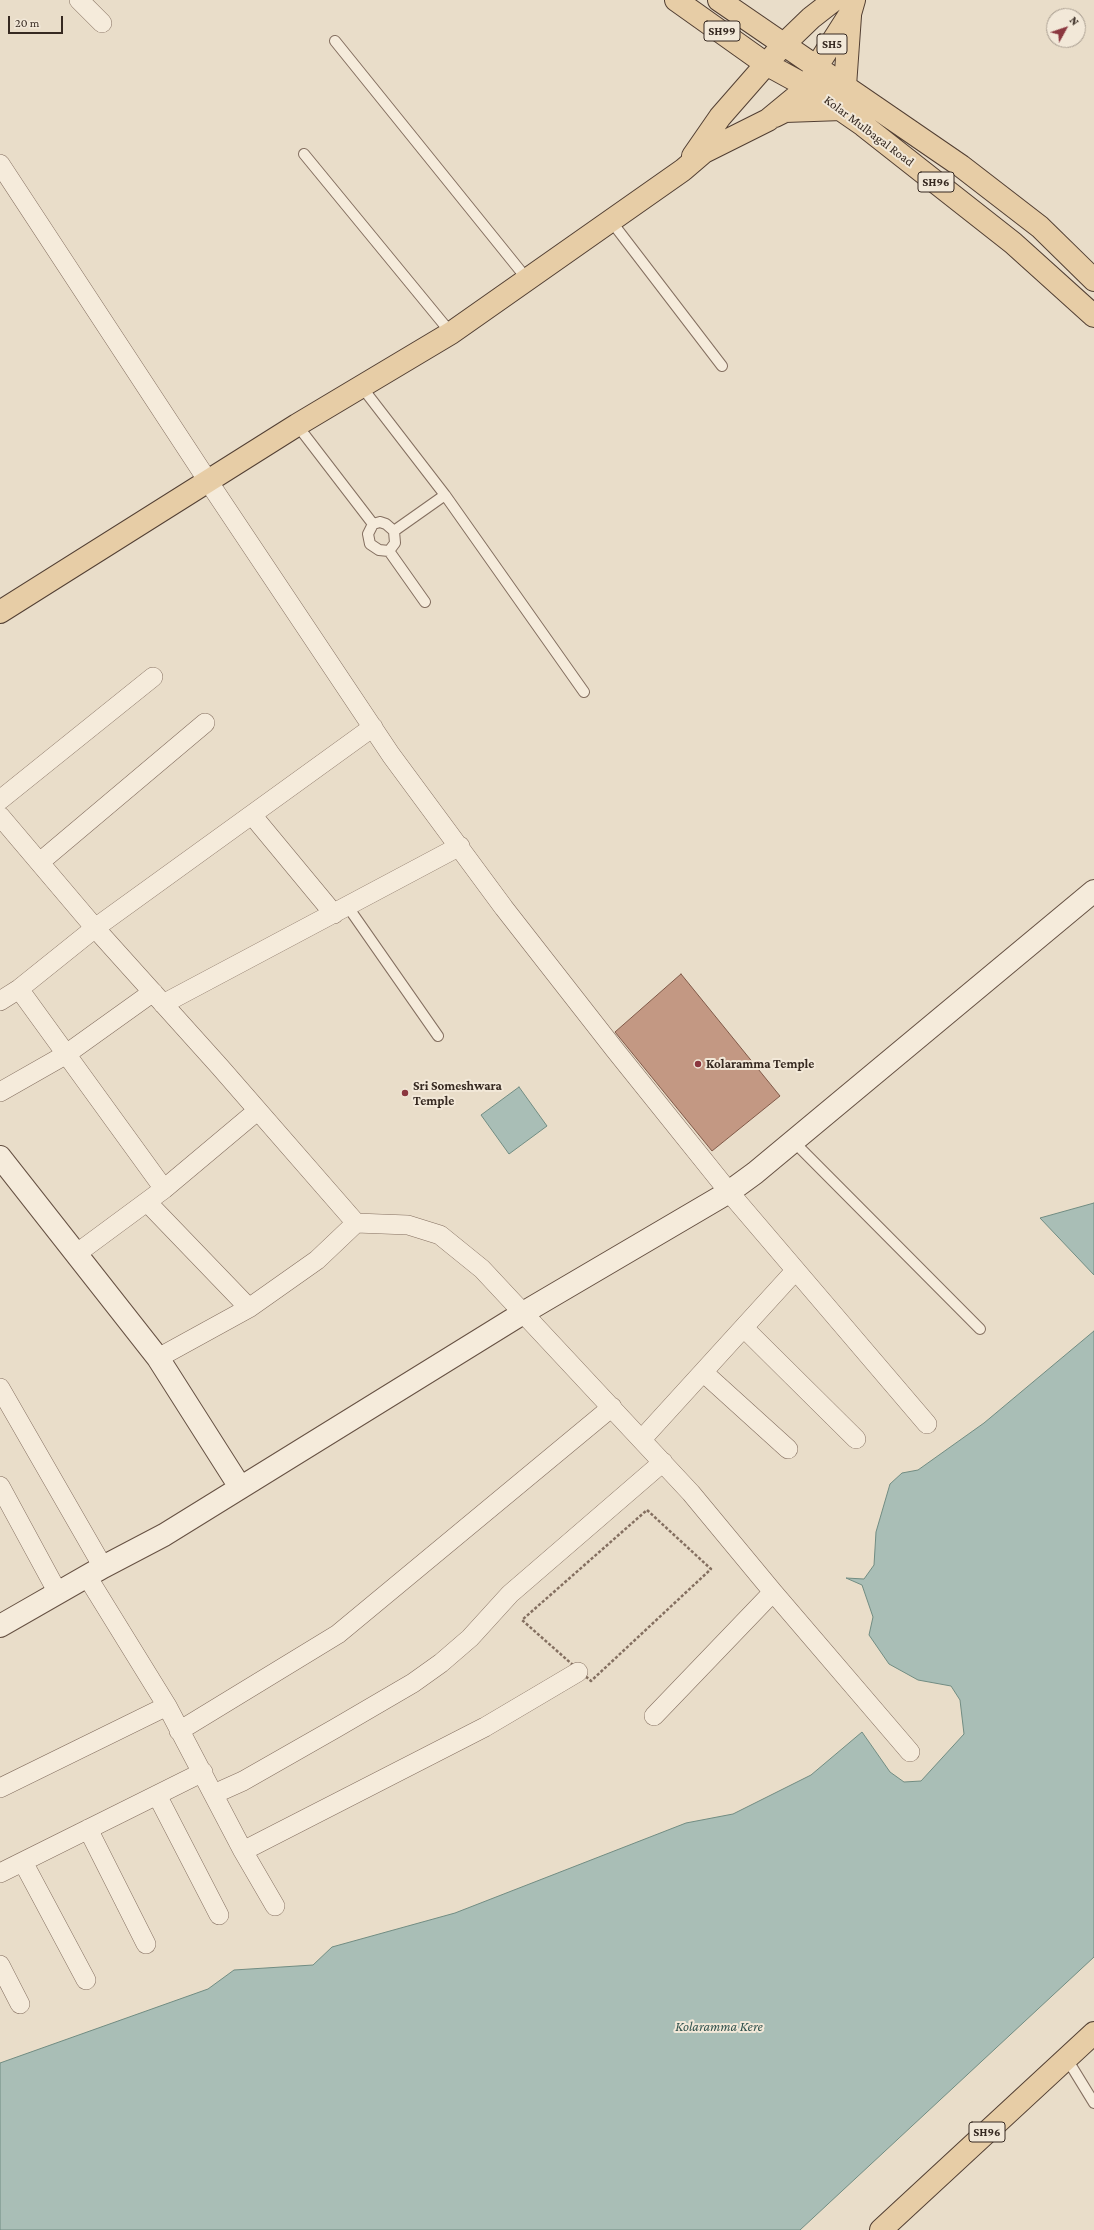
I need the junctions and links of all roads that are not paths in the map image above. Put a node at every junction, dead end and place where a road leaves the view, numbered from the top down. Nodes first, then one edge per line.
1 (79, 0) edge
2 (676, 0) edge
3 (719, 0) edge
4 (834, 0) edge
5 (852, 7) edge
6 (102, 23) dead end
7 (722, 32) junction
8 (335, 41) dead end
9 (783, 45) junction
10 (766, 64) junction
11 (817, 66) junction
12 (845, 86) junction
13 (808, 87) junction
14 (738, 96) junction
15 (842, 109) junction
16 (768, 120) junction
17 (304, 154) dead end
18 (0, 164) edge
19 (683, 170) junction
20 (611, 221) junction
21 (527, 279) junction
22 (1094, 280) edge
23 (1094, 316) edge
24 (451, 333) junction
25 (722, 366) dead end
26 (362, 386) junction
27 (297, 425) junction
28 (208, 481) junction
29 (445, 495) junction
30 (373, 524) junction
31 (394, 531) junction
32 (389, 551) junction
33 (425, 602) dead end
34 (0, 612) edge
35 (153, 677) dead end
36 (584, 692) dead end
37 (205, 723) dead end
38 (373, 727) junction
39 (0, 800) edge
40 (252, 815) junction
41 (0, 816) edge
42 (460, 846) junction
43 (40, 862) junction
44 (1094, 891) edge
45 (341, 910) junction
46 (96, 928) junction
47 (7, 992) edge
48 (158, 998) junction
49 (438, 1036) dead end
50 (65, 1055) junction
51 (0, 1092) edge
52 (257, 1111) junction
53 (793, 1141) junction
54 (0, 1157) edge
55 (164, 1189) junction
56 (729, 1192) junction
57 (147, 1202) junction
58 (356, 1223) junction
59 (76, 1254) junction
60 (795, 1271) junction
61 (249, 1308) junction
62 (523, 1313) junction
63 (744, 1328) junction
64 (980, 1329) dead end
65 (158, 1358) junction
66 (703, 1372) junction
67 (0, 1388) edge
68 (612, 1407) junction
69 (927, 1424) dead end
70 (642, 1439) junction
71 (856, 1439) dead end
72 (788, 1449) dead end
73 (663, 1462) junction
74 (0, 1486) edge
75 (240, 1487) junction
76 (95, 1573) junction
77 (773, 1592) junction
78 (58, 1593) junction
79 (0, 1626) edge
80 (578, 1672) road end
81 (167, 1706) junction
82 (654, 1716) dead end
83 (179, 1731) junction
84 (910, 1752) dead end
85 (203, 1772) junction
86 (0, 1788) edge
87 (214, 1794) junction
88 (157, 1795) junction
89 (88, 1829) junction
90 (243, 1851) junction
91 (23, 1862) junction
92 (0, 1874) edge
93 (276, 1906) dead end
94 (219, 1915) dead end
95 (146, 1944) dead end
96 (0, 1965) edge
97 (86, 1980) dead end
98 (20, 2004) dead end
99 (1094, 2033) edge
100 (1067, 2058) junction
101 (1094, 2103) edge
102 (881, 2230) edge

1 - 6 street
2 - 7 main road, SH99
3 - 9 main road, SH99
4 - 9 main road, SH5
5 - 11 main road, SH5
5 - 12 main road
7 - 10 main road, SH99
7 - 14 main road
8 - 21 lane
9 - 10 main road, SH5
9 - 11 main road, SH96
10 - 13 main road, Kolar Mulbagal Road / SH96
10 - 14 main road
11 - 12 main road, Kolar Mulbagal Road / SH96
11 - 13 main road, SH5
12 - 22 main road, Kolar Mulbagal Road / SH96
13 - 15 main road, Kolar Mulbagal Road / SH96
13 - 16 main road
14 - 19 main road
15 - 16 main road
15 - 23 main road, Kolar Mulbagal Road / SH96
16 - 19 main road
17 - 24 lane
18 - 28 street
19 - 20 main road
20 - 21 main road
20 - 25 lane
21 - 24 main road
24 - 26 main road
26 - 27 main road
26 - 29 lane
27 - 28 main road
27 - 30 lane
28 - 34 main road
28 - 38 street
29 - 31 lane
29 - 36 lane
30 - 31 lane
30 - 32 lane
31 - 32 lane
32 - 33 lane
35 - 39 street
37 - 43 street
38 - 40 street
38 - 42 street
40 - 45 street
40 - 46 street
41 - 43 street
42 - 45 street
42 - 56 street
43 - 46 street
44 - 53 street
45 - 48 street
45 - 49 lane
46 - 47 street
46 - 48 street
47 - 50 street
48 - 50 street
48 - 52 street
50 - 51 street
50 - 55 street
52 - 55 street
52 - 58 street
53 - 56 street
53 - 64 lane
54 - 59 street
55 - 57 street
56 - 60 street
56 - 62 street
57 - 59 street
57 - 61 street
58 - 61 street
58 - 62 street
59 - 65 street
60 - 63 street
60 - 69 street
61 - 65 street
62 - 68 street
62 - 75 street
63 - 66 street
63 - 71 street
65 - 75 street
66 - 70 street
66 - 72 street
67 - 76 street
68 - 70 street
68 - 83 street
70 - 73 street
73 - 77 street
73 - 87 street
74 - 78 street
75 - 76 street
76 - 78 street
76 - 81 street
77 - 82 street
77 - 84 street
78 - 79 street
80 - 90 street
81 - 83 street
81 - 86 street
83 - 85 street
85 - 87 street
85 - 88 street
87 - 90 street
88 - 89 street
88 - 94 street
89 - 91 street
89 - 95 street
90 - 93 street
91 - 92 street
91 - 97 street
96 - 98 street
99 - 100 main road, SH96
100 - 101 lane
100 - 102 main road, SH96

